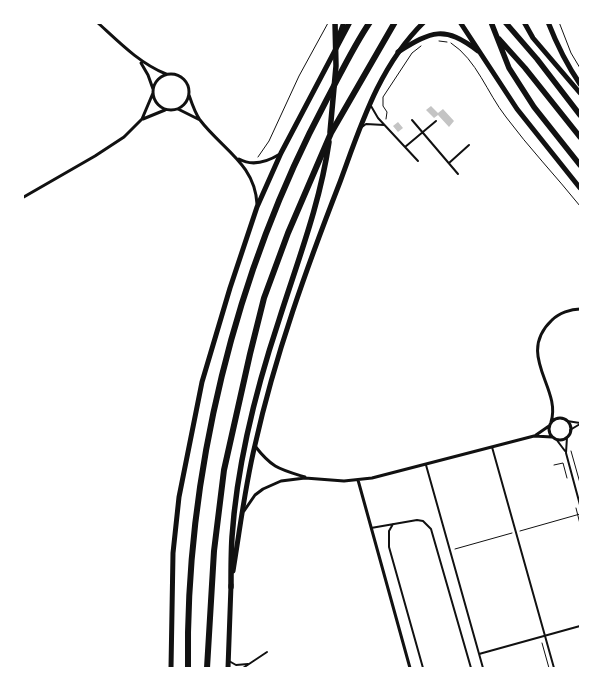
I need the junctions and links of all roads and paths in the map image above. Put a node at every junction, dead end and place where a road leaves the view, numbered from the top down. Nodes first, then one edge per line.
1 (98, 22) edge
2 (328, 22) edge
3 (335, 22) edge
4 (344, 22) edge
5 (350, 22) edge
6 (370, 22) edge
7 (395, 22) edge
8 (424, 22) edge
9 (460, 22) edge
10 (484, 22) edge
11 (491, 22) edge
12 (504, 22) edge
13 (524, 22) edge
14 (548, 22) edge
15 (559, 22) edge
16 (437, 40) dead end
17 (425, 43) dead end
18 (398, 52) junction
19 (483, 56) junction
20 (139, 60) junction
21 (326, 67) junction
22 (580, 68) edge
23 (166, 74) junction
24 (580, 84) edge
25 (153, 91) junction
26 (580, 92) edge
27 (189, 95) junction
28 (370, 104) junction
29 (165, 109) junction
30 (178, 109) junction
31 (580, 115) edge
32 (142, 119) junction
33 (201, 120) junction
34 (412, 120) dead end
35 (436, 121) dead end
36 (384, 125) junction
37 (360, 129) junction
38 (422, 132) junction
39 (580, 137) edge
40 (469, 145) dead end
41 (405, 147) junction
42 (281, 153) junction
43 (236, 158) junction
44 (418, 161) dead end
45 (251, 163) junction
46 (449, 163) junction
47 (580, 166) edge
48 (458, 174) dead end
49 (580, 188) edge
50 (22, 198) edge
51 (580, 206) edge
52 (257, 208) junction
53 (580, 309) edge
54 (552, 406) junction
55 (561, 418) junction
56 (567, 421) junction
57 (580, 423) edge
58 (550, 424) junction
59 (570, 430) junction
60 (534, 436) junction
61 (552, 436) junction
62 (567, 437) junction
63 (556, 439) junction
64 (254, 446) junction
65 (492, 448) junction
66 (571, 448) dead end
67 (566, 453) junction
68 (426, 465) junction
69 (554, 465) dead end
70 (305, 478) junction
71 (358, 480) junction
72 (580, 483) edge
73 (570, 485) dead end
74 (575, 505) dead end
75 (580, 505) edge
76 (243, 512) junction
77 (393, 524) junction
78 (580, 524) edge
79 (371, 528) junction
80 (231, 587) junction
81 (580, 626) edge
82 (545, 636) junction
83 (267, 652) dead end
84 (478, 654) junction
85 (228, 661) junction
86 (252, 663) junction
87 (171, 668) edge
88 (188, 668) edge
89 (207, 668) edge
90 (228, 668) edge
91 (243, 668) edge
92 (410, 668) edge
93 (423, 668) edge
94 (471, 668) edge
95 (483, 668) edge
96 (554, 668) edge

1 - 20 street
2 - 45 path
3 - 80 highway
4 - 21 main road
5 - 21 main road
6 - 88 highway
7 - 89 highway
8 - 18 main road
9 - 19 main road
10 - 39 highway
11 - 47 highway
12 - 31 highway
13 - 26 main road
14 - 24 main road
15 - 22 path
16 - 51 path
17 - 36 path
18 - 19 main road
18 - 28 main road
19 - 49 main road
20 - 23 street
20 - 25 street
21 - 42 main road
23 - 25 street
23 - 27 street
25 - 29 street
25 - 32 street
27 - 30 street
27 - 33 street
28 - 36 lane
28 - 37 main road
29 - 30 street
29 - 32 street
30 - 33 street
32 - 50 street
33 - 43 street
34 - 38 lane
35 - 38 lane
36 - 37 lane
36 - 41 lane
37 - 64 main road
38 - 41 lane
38 - 46 lane
40 - 46 lane
41 - 44 lane
42 - 45 street
42 - 52 main road
43 - 45 street
43 - 52 street
46 - 48 lane
52 - 87 main road
53 - 54 street
54 - 55 street
54 - 58 street
55 - 56 street
55 - 58 street
56 - 57 lane
56 - 59 street
57 - 59 lane
58 - 60 street
58 - 61 street
59 - 62 street
60 - 61 street
60 - 65 street
61 - 63 street
62 - 63 street
62 - 67 lane
63 - 67 lane
64 - 70 street
64 - 76 main road
65 - 68 street
65 - 82 lane
66 - 72 path
67 - 75 lane
68 - 71 street
68 - 84 lane
69 - 73 path
70 - 71 street
70 - 76 street
71 - 79 street
74 - 78 path
76 - 80 main road
77 - 79 lane
77 - 93 lane
77 - 94 lane
79 - 92 street
80 - 85 main road
81 - 82 lane
82 - 84 lane
82 - 96 lane
83 - 86 lane
84 - 95 lane
85 - 86 lane
85 - 90 main road
86 - 91 lane

